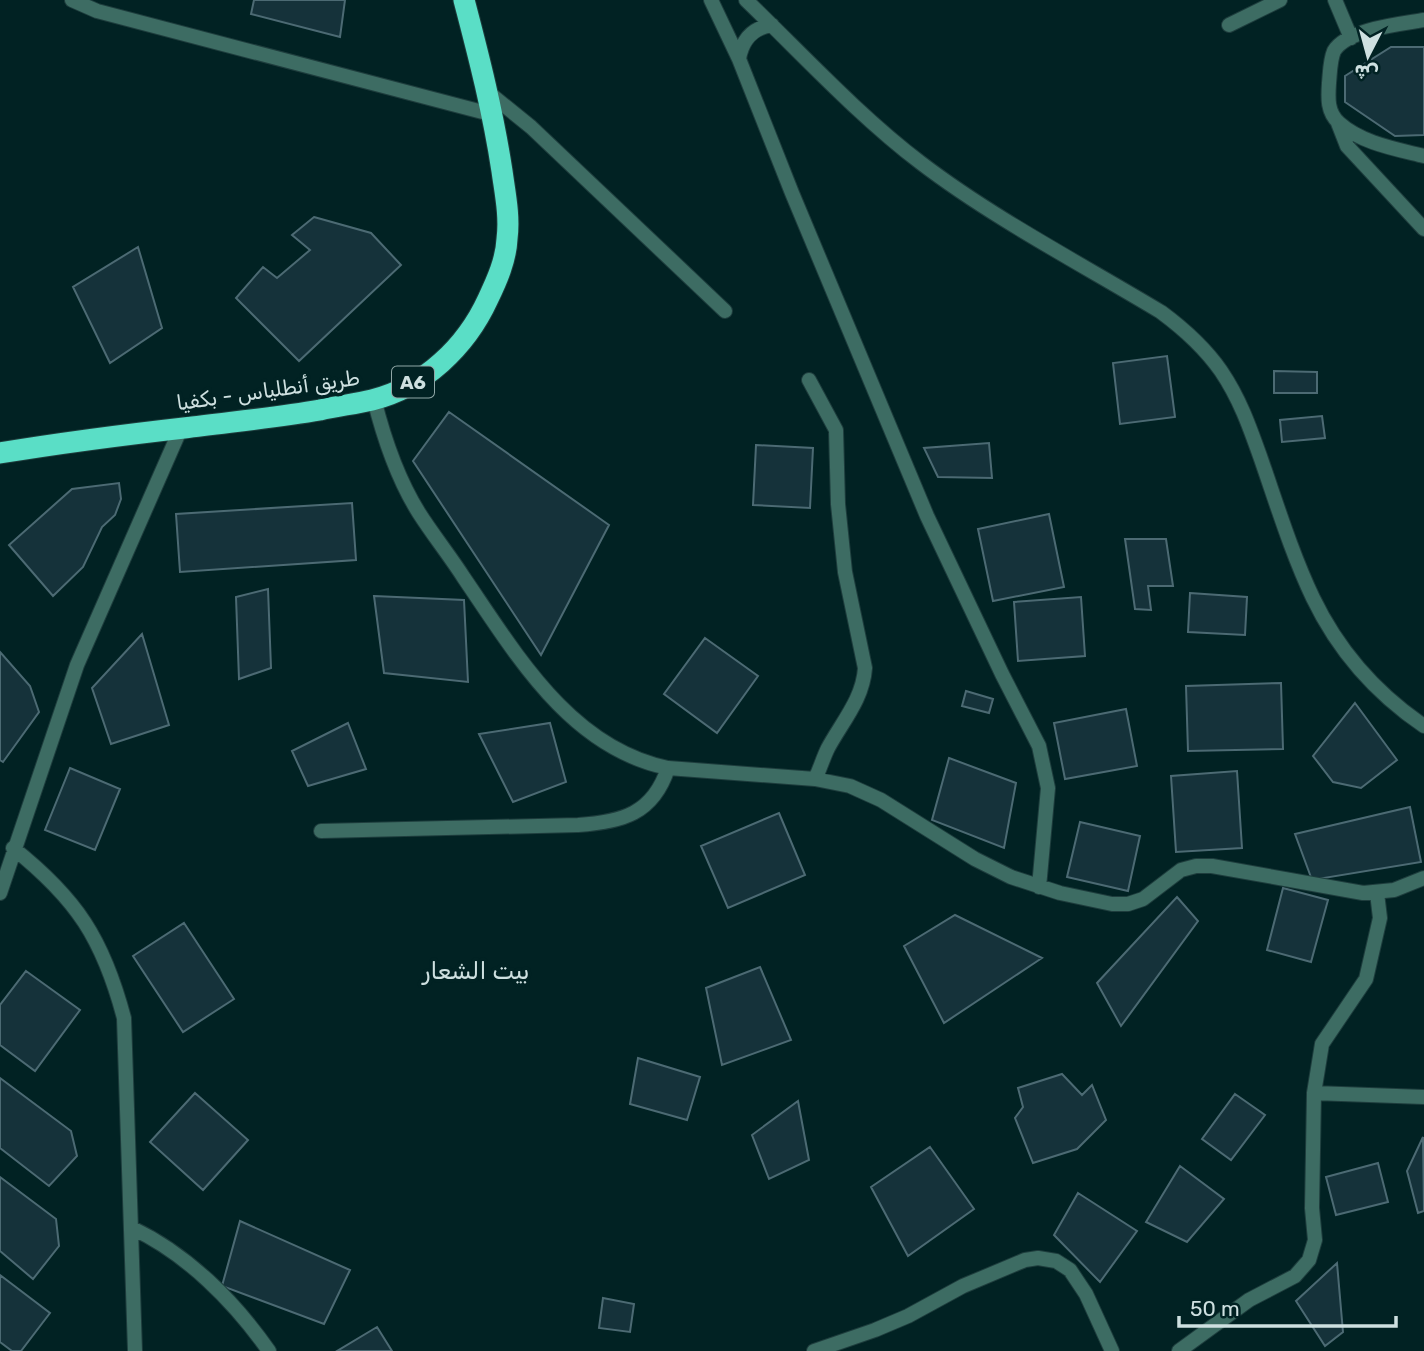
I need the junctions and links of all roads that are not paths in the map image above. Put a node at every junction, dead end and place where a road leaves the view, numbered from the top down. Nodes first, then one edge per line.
1 (72, 0) edge
2 (464, 0) edge
3 (711, 0) edge
4 (746, 0) edge
5 (1280, 0) edge
6 (1335, 0) edge
7 (1424, 20) edge
8 (772, 25) junction
9 (1229, 25) dead end
10 (1351, 37) junction
11 (739, 59) junction
12 (489, 93) junction
13 (494, 115) junction
14 (1338, 123) junction
15 (1424, 156) edge
16 (1424, 229) edge
17 (725, 311) dead end
18 (809, 380) dead end
19 (374, 400) junction
20 (181, 428) junction
21 (0, 453) edge
22 (1424, 726) edge
23 (668, 768) junction
24 (815, 779) junction
25 (321, 831) dead end
26 (13, 848) junction
27 (1424, 878) edge
28 (1039, 887) junction
29 (0, 893) edge
30 (1377, 893) junction
31 (1314, 1093) junction
32 (1424, 1097) edge
33 (132, 1228) junction
34 (135, 1351) edge
35 (269, 1351) edge
36 (814, 1351) edge
37 (1112, 1351) edge
38 (1179, 1351) edge

1 - 13 street
2 - 12 highway, طريق أنطلياس - بكفيا / A6
3 - 11 street
4 - 8 street
5 - 9 street
6 - 10 street
7 - 10 street
8 - 11 street
8 - 22 street
10 - 14 street
11 - 28 street
12 - 13 highway, طريق أنطلياس - بكفيا / A6
12 - 17 street
13 - 19 highway, طريق أنطلياس - بكفيا / A6
14 - 15 street
14 - 16 street
18 - 24 street
19 - 20 highway, طريق أنطلياس - بكفيا / A6
19 - 23 street
20 - 21 highway, طريق أنطلياس - بكفيا / A6
20 - 26 street
23 - 24 street
23 - 25 street
24 - 28 street
26 - 29 street
26 - 33 street
27 - 30 street
28 - 30 street
30 - 31 street
31 - 32 street
31 - 38 street
33 - 34 street
33 - 35 street
36 - 37 street

